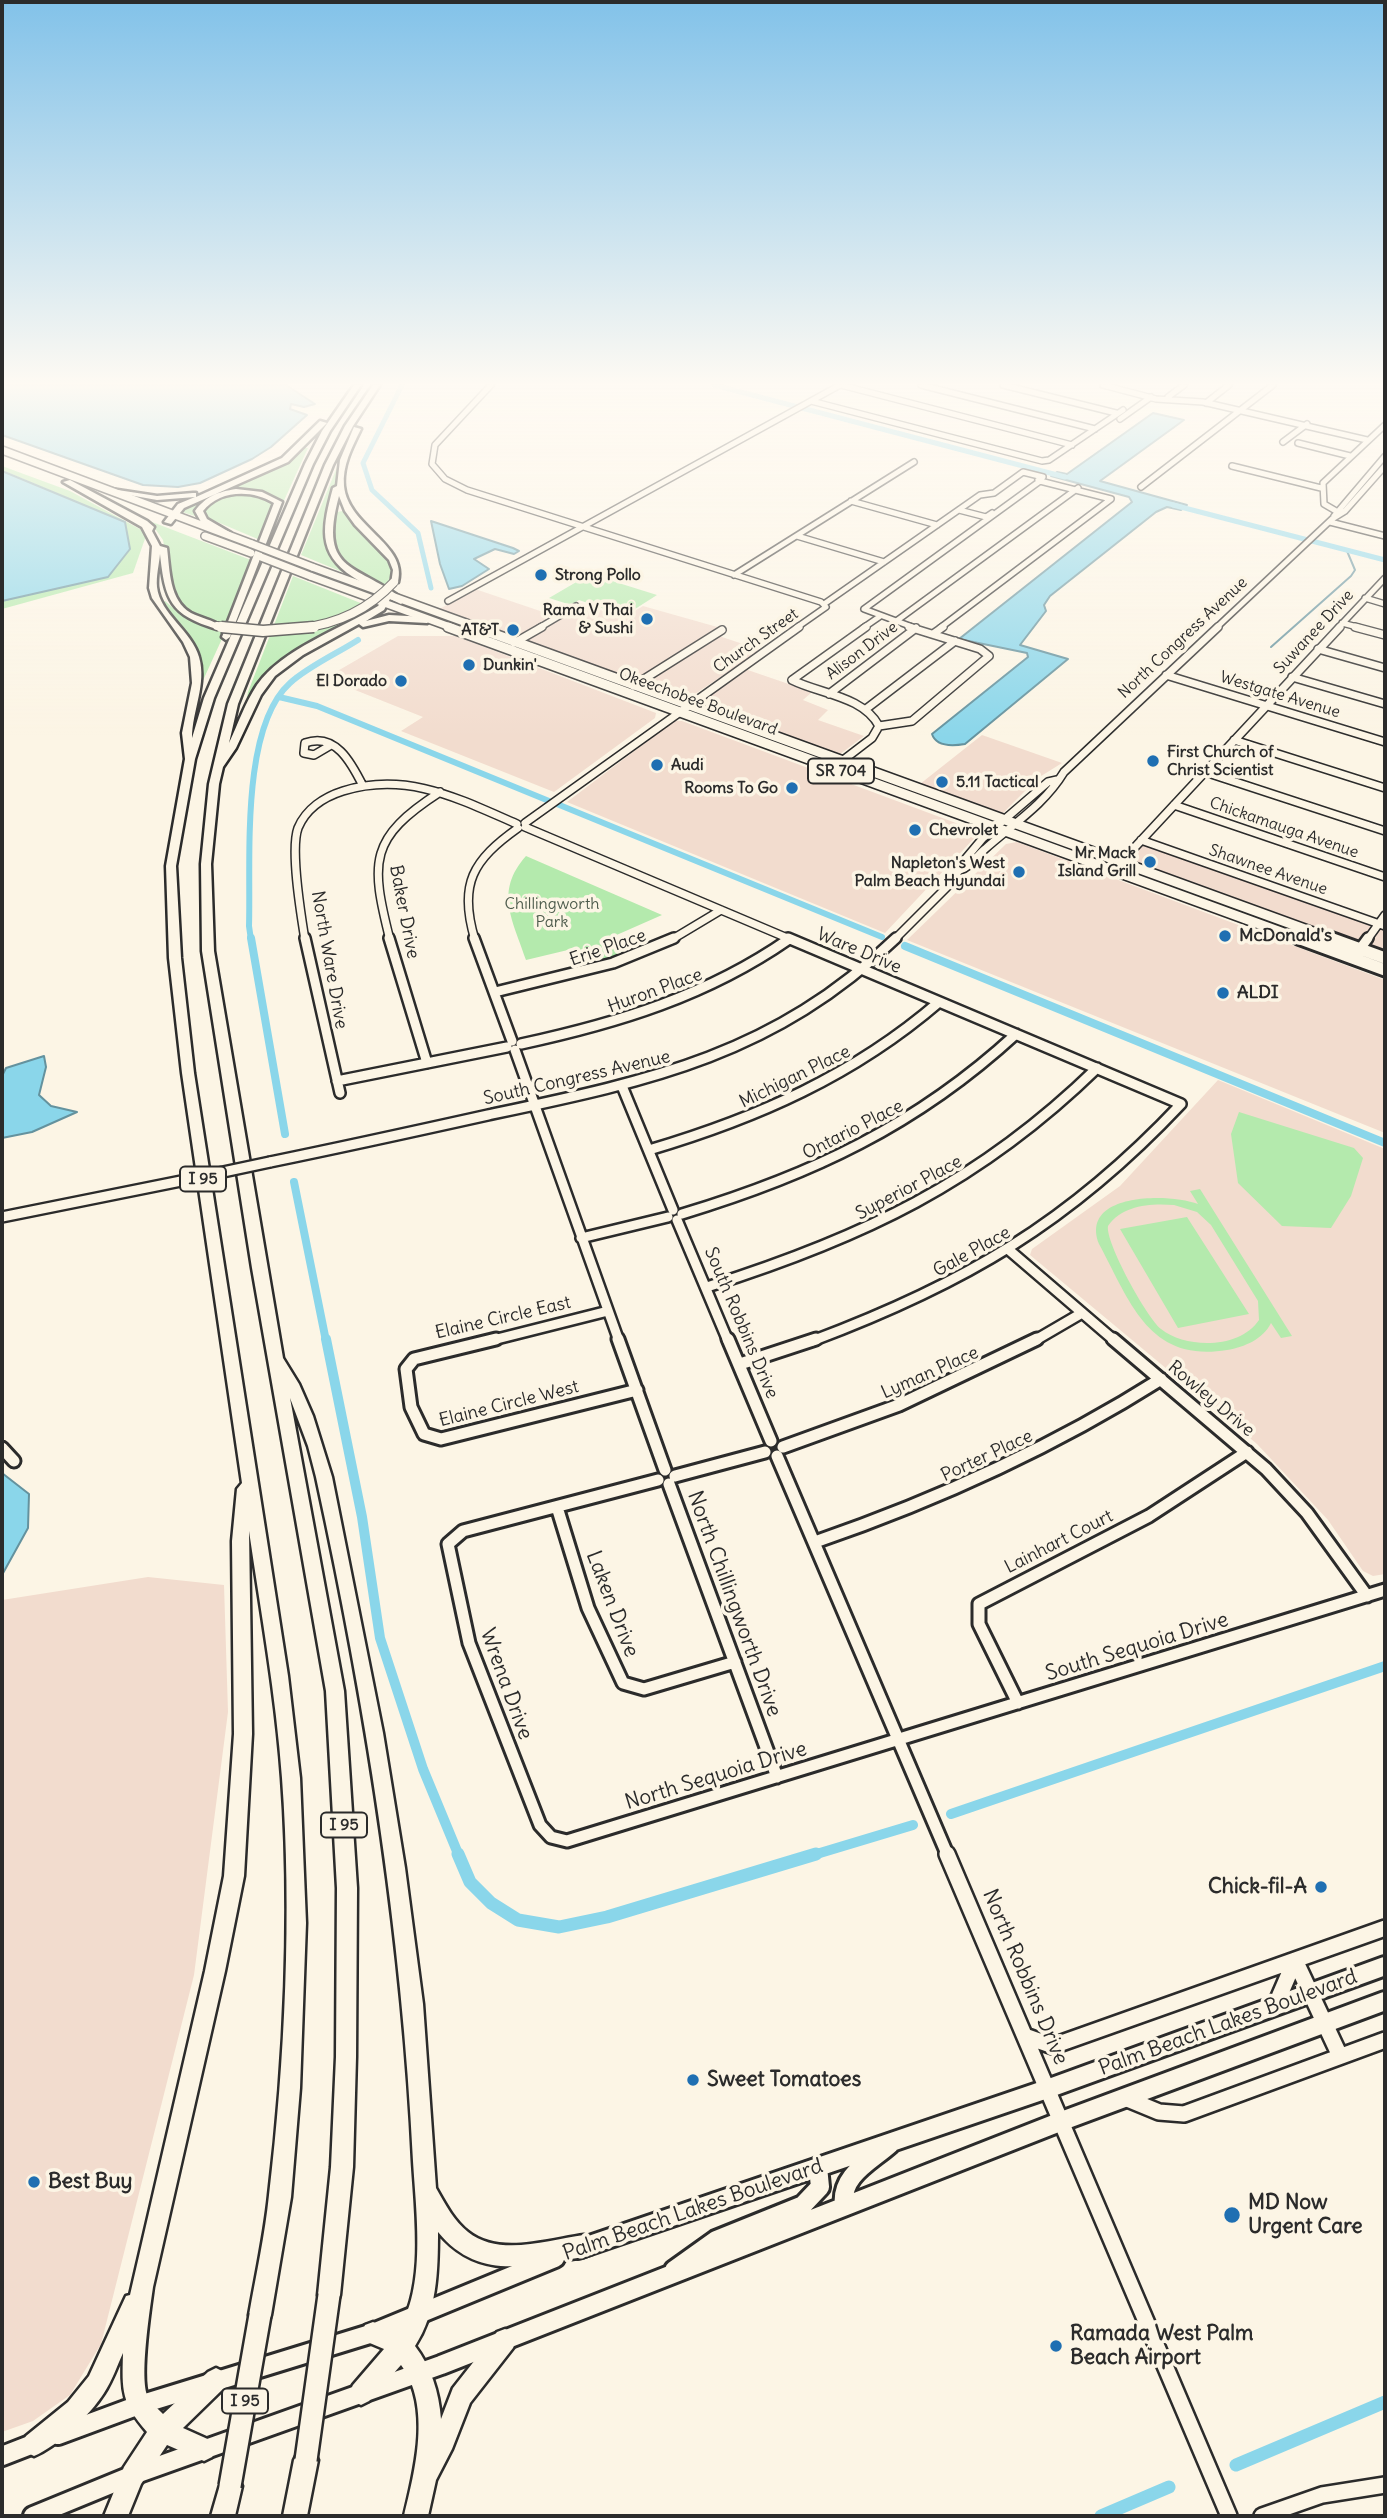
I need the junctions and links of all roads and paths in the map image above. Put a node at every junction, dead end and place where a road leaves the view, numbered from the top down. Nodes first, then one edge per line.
1 (105, 503) edge
2 (125, 503) edge
3 (136, 503) edge
4 (189, 503) edge
5 (206, 503) edge
6 (278, 503) edge
7 (292, 503) edge
8 (314, 503) edge
9 (334, 503) edge
10 (343, 503) edge
11 (506, 503) edge
12 (626, 503) edge
13 (849, 503) edge
14 (856, 503) edge
15 (969, 503) edge
16 (1007, 503) edge
17 (1010, 503) edge
18 (1058, 503) edge
19 (1106, 503) edge
20 (1325, 503) edge
21 (1343, 503) edge
22 (1353, 503) edge
23 (1337, 509) junction
24 (959, 510) junction
25 (170, 518) junction
26 (1331, 521) junction
27 (144, 523) junction
28 (937, 526) junction
29 (582, 527) junction
30 (1385, 534) edge
31 (228, 535) junction
32 (797, 536) junction
33 (251, 548) junction
34 (884, 562) junction
35 (311, 572) junction
36 (734, 575) junction
37 (1385, 578) edge
38 (383, 594) junction
39 (1365, 598) junction
40 (401, 601) junction
41 (448, 601) dead end
42 (385, 604) junction
43 (824, 604) junction
44 (1385, 604) edge
45 (576, 606) dead end
46 (879, 617) junction
47 (427, 620) junction
48 (895, 622) junction
49 (1342, 623) junction
50 (916, 628) junction
51 (722, 630) dead end
52 (339, 633) junction
53 (933, 634) junction
54 (1385, 635) edge
55 (955, 641) junction
56 (514, 643) junction
57 (501, 647) junction
58 (1318, 649) junction
59 (564, 661) junction
60 (555, 667) junction
61 (1385, 668) edge
62 (604, 675) junction
63 (1166, 675) junction
64 (1292, 677) junction
65 (216, 683) junction
66 (633, 686) junction
67 (829, 694) junction
68 (1385, 704) edge
69 (688, 705) junction
70 (1266, 706) junction
71 (866, 709) junction
72 (678, 712) junction
73 (879, 726) junction
74 (1234, 740) junction
75 (1385, 743) edge
76 (331, 746) dead end
77 (782, 750) junction
78 (190, 759) junction
79 (840, 760) junction
80 (217, 768) junction
81 (836, 770) junction
82 (1205, 772) junction
83 (886, 776) junction
84 (1057, 780) junction
85 (363, 786) junction
86 (1385, 788) edge
87 (440, 792) junction
88 (1174, 805) junction
89 (1006, 818) junction
90 (1019, 823) junction
91 (521, 826) junction
92 (994, 827) junction
93 (1385, 831) edge
94 (1007, 832) junction
95 (1141, 840) junction
96 (1122, 861) junction
97 (960, 870) junction
98 (1385, 877) edge
99 (722, 910) junction
100 (1385, 915) edge
101 (1382, 925) edge
102 (789, 939) junction
103 (1361, 949) junction
104 (1352, 958) junction
105 (1385, 958) edge
106 (862, 969) junction
107 (1385, 970) edge
108 (495, 992) junction
109 (939, 1002) junction
110 (1016, 1034) junction
111 (514, 1046) junction
112 (427, 1063) junction
113 (1097, 1068) junction
114 (337, 1081) junction
115 (622, 1086) junction
116 (340, 1093) dead end
117 (1181, 1104) joint
118 (533, 1105) junction
119 (649, 1150) junction
120 (675, 1215) junction
121 (2, 1217) edge
122 (581, 1238) junction
123 (1009, 1250) junction
124 (707, 1287) junction
125 (608, 1311) junction
126 (1082, 1313) junction
127 (277, 1359) junction
128 (409, 1363) joint
129 (740, 1364) junction
130 (1161, 1380) junction
131 (637, 1390) junction
132 (2, 1448) edge
133 (775, 1452) junction
134 (1247, 1452) junction
135 (2, 1460) edge
136 (247, 1466) junction
137 (667, 1480) junction
138 (557, 1507) junction
139 (815, 1542) junction
140 (448, 1544) joint
141 (1385, 1590) edge
142 (1367, 1596) junction
143 (735, 1662) junction
144 (1017, 1703) junction
145 (899, 1740) junction
146 (777, 1777) junction
147 (544, 1832) joint
148 (1385, 1928) edge
149 (1296, 1960) junction
150 (1385, 1966) edge
151 (1311, 1993) junction
152 (1385, 2001) edge
153 (1275, 2006) junction
154 (1325, 2024) junction
155 (1025, 2035) junction
156 (1385, 2040) edge
157 (1340, 2056) junction
158 (1048, 2089) junction
159 (1125, 2098) junction
160 (1062, 2121) junction
161 (892, 2142) junction
162 (818, 2167) junction
163 (425, 2188) junction
164 (844, 2206) junction
165 (584, 2246) junction
166 (670, 2274) junction
167 (142, 2287) junction
168 (420, 2315) junction
169 (373, 2333) junction
170 (505, 2340) junction
171 (400, 2346) junction
172 (421, 2372) junction
173 (216, 2380) junction
174 (361, 2393) junction
175 (139, 2405) junction
176 (161, 2430) junction
177 (34, 2444) junction
178 (204, 2449) junction
179 (2, 2456) edge
180 (427, 2472) junction
181 (133, 2475) junction
182 (1385, 2485) edge
183 (33, 2516) edge
184 (116, 2516) edge
185 (223, 2516) edge
186 (295, 2516) edge
187 (416, 2516) edge
188 (1229, 2516) edge
189 (1262, 2516) edge

1 - 27 highway
2 - 25 main road, Okeechobee Boulevard / SR 704
3 - 25 main road, Okeechobee Boulevard / SR 704
4 - 25 highway
5 - 31 highway
6 - 65 highway
7 - 65 highway, I 95
8 - 80 highway, I 95
9 - 40 highway
10 - 27 highway, bridge
11 - 29 street
12 - 29 street
13 - 32 street
14 - 28 street
15 - 24 street
16 - 24 street
17 - 46 street
18 - 48 street, Alison Drive
19 - 53 street
20 - 23 street
21 - 23 street, North Congress Avenue
22 - 26 street, North Congress Avenue
23 - 26 street, North Congress Avenue
24 - 28 street
25 - 31 main road, Okeechobee Boulevard / SR 704
25 - 33 main road, Okeechobee Boulevard / SR 704
26 - 30 street
26 - 63 street, North Congress Avenue
27 - 78 highway
28 - 34 street
29 - 36 street
29 - 41 street
31 - 33 main road, Okeechobee Boulevard / SR 704
32 - 34 street
32 - 36 street
33 - 35 main road, Okeechobee Boulevard / SR 704, bridge
34 - 43 street
35 - 38 main road, Okeechobee Boulevard / SR 704
35 - 42 main road, Okeechobee Boulevard / SR 704
36 - 43 street
37 - 39 street, Suwanee Drive
38 - 40 main road, Okeechobee Boulevard / SR 704
38 - 42 highway
39 - 44 street
39 - 49 street, Suwanee Drive
40 - 56 main road, Okeechobee Boulevard / SR 704
42 - 47 main road, Okeechobee Boulevard / SR 704
42 - 52 highway
43 - 69 street, Church Street
45 - 56 street
46 - 48 street
46 - 67 street
47 - 52 highway
47 - 57 main road, Okeechobee Boulevard / SR 704
48 - 50 street, Alison Drive
49 - 54 street
49 - 58 street, Suwanee Drive
50 - 53 street
50 - 67 street, Alison Drive
51 - 66 street
52 - 80 highway
53 - 55 street
55 - 71 street
55 - 73 street
56 - 59 main road, Okeechobee Boulevard / SR 704
57 - 59 main road
57 - 60 main road, Okeechobee Boulevard / SR 704
58 - 61 street
58 - 64 street, Suwanee Drive
59 - 62 main road, Okeechobee Boulevard / SR 704
60 - 62 main road
60 - 72 main road, Okeechobee Boulevard / SR 704
62 - 66 main road, Okeechobee Boulevard / SR 704
63 - 70 street, Westgate Avenue
63 - 84 street, North Congress Avenue
64 - 68 street
64 - 70 street, Suwanee Drive
65 - 78 highway, I 95
66 - 69 main road, Okeechobee Boulevard / SR 704
67 - 71 street
69 - 72 street, Church Street
69 - 79 main road, Okeechobee Boulevard / SR 704
70 - 74 street, Suwanee Drive
70 - 75 street, Westgate Avenue
71 - 73 street
72 - 77 main road, Okeechobee Boulevard / SR 704
72 - 91 street, Church Street
73 - 79 street
74 - 82 street, Suwanee Drive
74 - 86 street
76 - 85 street
77 - 79 main road
77 - 81 main road, Okeechobee Boulevard / SR 704
78 - 136 highway, I 95
79 - 83 main road, Okeechobee Boulevard / SR 704
80 - 127 highway, I 95
81 - 83 main road
81 - 92 main road, Okeechobee Boulevard / SR 704
82 - 88 street, Suwanee Drive
82 - 93 street
83 - 89 main road, Okeechobee Boulevard / SR 704
84 - 89 street, North Congress Avenue
84 - 90 street, North Congress Avenue
85 - 87 street, Ware Drive
85 - 114 street, North Ware Drive
87 - 91 street, Ware Drive
87 - 112 street, Baker Drive
88 - 95 street, Suwanee Drive
88 - 98 street, Chickamauga Avenue
89 - 90 main road, Okeechobee Boulevard / SR 704
89 - 92 street, North Congress Avenue
90 - 94 street, North Congress Avenue
90 - 96 main road, Okeechobee Boulevard / SR 704
91 - 99 street, Ware Drive
91 - 108 street, Church Street
92 - 94 main road, Okeechobee Boulevard / SR 704
92 - 97 street, South Congress Avenue
94 - 97 street, South Congress Avenue
94 - 104 main road, Okeechobee Boulevard / SR 704
95 - 96 street, Suwanee Drive
95 - 101 street, Shawnee Avenue
96 - 103 main road, Okeechobee Boulevard / SR 704
97 - 106 street, South Congress Avenue
99 - 102 street, Ware Drive
99 - 108 street, Erie Place
100 - 101 street
101 - 103 street
102 - 106 street, Ware Drive
102 - 111 street, Huron Place
103 - 104 street
103 - 105 main road, Okeechobee Boulevard / SR 704
104 - 107 main road, Okeechobee Boulevard / SR 704
106 - 109 street, Ware Drive
106 - 115 street, South Congress Avenue
108 - 111 street, Church Street
109 - 110 street, Ware Drive
109 - 119 street, Michigan Place
110 - 113 street, Ware Drive
110 - 120 street, Ontario Place
111 - 112 street, Huron Place
111 - 118 street, Church Street
112 - 114 street, Huron Place
113 - 117 street, Ware Drive
113 - 124 street, Superior Place
114 - 116 street, North Ware Drive
115 - 118 street, South Congress Avenue
115 - 119 street, South Robbins Drive
117 - 123 street, Gale Place
118 - 121 street, South Congress Avenue, bridge
118 - 122 street, Church Street
119 - 120 street, South Robbins Drive
120 - 122 street, Ontario Place
120 - 124 street, South Robbins Drive
122 - 125 street
123 - 126 street, Rowley Drive
123 - 129 street, Gale Place
124 - 129 street, South Robbins Drive
125 - 128 street, Elaine Circle East
125 - 131 street
126 - 130 street, Rowley Drive
126 - 133 street, Lyman Place
127 - 163 highway
127 - 186 highway, I 95, bridge
128 - 131 street, Elaine Circle West
129 - 133 street, South Robbins Drive
130 - 134 street, Rowley Drive
130 - 139 street, Porter Place
131 - 137 street
132 - 135 street
133 - 137 street, Lyman Place
133 - 139 street, North Robbins Drive
134 - 142 street, Rowley Drive
134 - 144 street, Lainhart Court
136 - 167 highway
136 - 185 highway, I 95, bridge
137 - 138 street, Lyman Place
137 - 143 street, North Chillingworth Drive
138 - 140 street, Lyman Place
138 - 143 street, Laken Drive
139 - 145 street, North Robbins Drive
140 - 147 street, Wrena Drive
141 - 142 street, South Sequoia Drive
142 - 144 street, South Sequoia Drive
143 - 146 street, North Chillingworth Drive
144 - 145 street, South Sequoia Drive
145 - 146 street, North Sequoia Drive
145 - 155 street, North Robbins Drive
146 - 147 street, North Sequoia Drive
148 - 149 street
149 - 151 street
149 - 153 street
149 - 155 street
150 - 151 main road, Palm Beach Lakes Boulevard
151 - 153 main road, Palm Beach Lakes Boulevard
151 - 154 street
152 - 154 main road, Palm Beach Lakes Boulevard
153 - 158 main road, Palm Beach Lakes Boulevard
154 - 157 street
154 - 159 main road, Palm Beach Lakes Boulevard
155 - 158 street, North Robbins Drive
156 - 157 street
157 - 159 street
158 - 160 street, North Robbins Drive
158 - 161 main road, Palm Beach Lakes Boulevard
159 - 160 main road, Palm Beach Lakes Boulevard
160 - 164 main road, Palm Beach Lakes Boulevard
160 - 188 street, North Robbins Drive
161 - 162 main road, Palm Beach Lakes Boulevard
161 - 164 main road
162 - 165 main road, Palm Beach Lakes Boulevard
162 - 166 main road
163 - 165 highway
163 - 168 highway
164 - 166 main road, Palm Beach Lakes Boulevard
165 - 168 main road, Palm Beach Lakes Boulevard
166 - 170 main road, Palm Beach Lakes Boulevard
167 - 175 highway
167 - 177 highway
168 - 169 main road, Palm Beach Lakes Boulevard
168 - 171 highway
169 - 171 highway
169 - 173 main road, Palm Beach Lakes Boulevard
170 - 172 main road, Palm Beach Lakes Boulevard
170 - 180 highway
171 - 172 highway
171 - 174 highway
172 - 174 main road, Palm Beach Lakes Boulevard
172 - 180 highway
173 - 175 main road, Palm Beach Lakes Boulevard
173 - 176 highway
174 - 178 main road, Palm Beach Lakes Boulevard
175 - 176 highway
175 - 177 main road, Palm Beach Lakes Boulevard
176 - 178 highway
176 - 181 highway
177 - 179 main road, Palm Beach Lakes Boulevard
178 - 181 main road, Palm Beach Lakes Boulevard
180 - 187 highway
181 - 183 main road, Palm Beach Lakes Boulevard
181 - 184 highway
182 - 189 street

